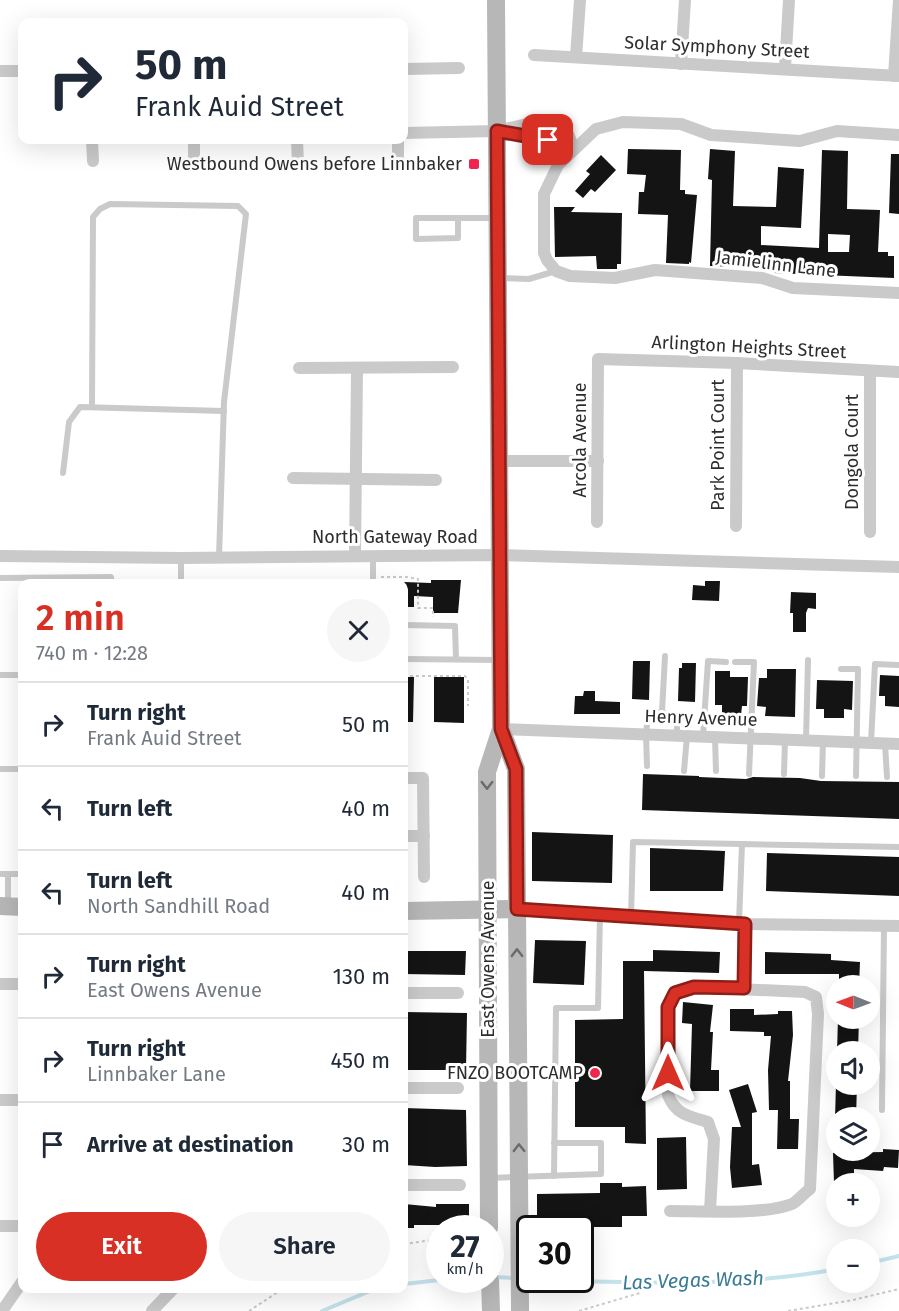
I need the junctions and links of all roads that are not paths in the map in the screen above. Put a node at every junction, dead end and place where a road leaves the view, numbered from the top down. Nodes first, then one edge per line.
1 (496, 0) edge
2 (580, 0) edge
3 (685, 0) edge
4 (789, 0) edge
5 (899, 0) edge
6 (534, 56) dead end
7 (576, 57) junction
8 (681, 64) junction
9 (459, 68) dead end
10 (785, 68) junction
11 (408, 69) edge
12 (0, 71) edge
13 (18, 71) edge
14 (897, 76) edge
15 (558, 126) junction
16 (497, 131) junction
17 (408, 133) edge
18 (899, 135) edge
19 (548, 140) junction
20 (92, 144) edge
21 (194, 144) edge
22 (297, 144) edge
23 (398, 144) edge
24 (574, 149) junction
25 (194, 159) dead end
26 (93, 161) dead end
27 (298, 164) dead end
28 (398, 164) dead end
29 (458, 218) junction
30 (498, 218) junction
31 (556, 271) junction
32 (498, 278) junction
33 (899, 293) edge
34 (598, 359) joint
35 (737, 363) junction
36 (453, 367) dead end
37 (299, 368) dead end
38 (357, 368) junction
39 (870, 371) junction
40 (899, 372) edge
41 (92, 407) junction
42 (224, 411) junction
43 (499, 461) junction
44 (598, 461) junction
45 (63, 473) dead end
46 (293, 478) dead end
47 (356, 479) junction
48 (436, 480) dead end
49 (597, 522) dead end
50 (736, 526) dead end
51 (870, 532) dead end
52 (355, 555) junction
53 (373, 555) junction
54 (500, 555) junction
55 (0, 556) edge
56 (219, 557) junction
57 (181, 558) junction
58 (899, 567) edge
59 (0, 578) edge
60 (111, 579) edge
61 (182, 579) edge
62 (373, 579) edge
63 (408, 625) edge
64 (665, 656) dead end
65 (408, 659) edge
66 (456, 659) junction
67 (500, 660) junction
68 (808, 660) dead end
69 (726, 662) dead end
70 (735, 662) dead end
71 (898, 665) edge
72 (841, 669) dead end
73 (0, 675) edge
74 (18, 675) edge
75 (662, 712) junction
76 (501, 729) junction
77 (646, 734) junction
78 (682, 735) junction
79 (709, 736) junction
80 (750, 739) junction
81 (785, 739) junction
82 (806, 740) junction
83 (823, 741) junction
84 (856, 742) junction
85 (871, 742) junction
86 (885, 743) junction
87 (899, 744) edge
88 (647, 766) dead end
89 (0, 769) edge
90 (18, 769) edge
91 (684, 771) dead end
92 (716, 771) dead end
93 (749, 774) dead end
94 (784, 774) dead end
95 (822, 776) dead end
96 (856, 776) dead end
97 (887, 777) dead end
98 (408, 778) edge
99 (408, 836) edge
100 (424, 836) junction
101 (742, 844) junction
102 (899, 847) edge
103 (0, 874) edge
104 (8, 874) junction
105 (18, 874) edge
106 (424, 878) dead end
107 (10, 907) edge
108 (488, 909) junction
109 (517, 909) junction
110 (408, 911) edge
111 (600, 915) junction
112 (631, 916) junction
113 (742, 924) junction
114 (884, 925) junction
115 (899, 926) edge
116 (0, 984) edge
117 (18, 984) edge
118 (744, 988) junction
119 (408, 993) edge
120 (458, 993) dead end
121 (408, 1088) edge
122 (458, 1088) dead end
123 (0, 1100) edge
124 (18, 1100) edge
125 (882, 1110) dead end
126 (554, 1143) junction
127 (554, 1176) junction
128 (520, 1177) junction
129 (489, 1179) junction
130 (408, 1185) edge
131 (459, 1185) dead end
132 (670, 1211) dead end
133 (710, 1211) junction
134 (489, 1215) edge
135 (0, 1226) edge
136 (18, 1226) edge
137 (18, 1288) edge
138 (169, 1293) edge
139 (490, 1293) edge
140 (2, 1311) edge
141 (152, 1311) edge
142 (490, 1311) edge
143 (520, 1311) edge

1 - 16 main road, East Owens Avenue
2 - 7 street
3 - 8 street
4 - 10 street
5 - 14 street
6 - 7 street, Solar Symphony Street
7 - 8 street, Solar Symphony Street
8 - 10 street, Solar Symphony Street
9 - 11 street
10 - 14 street, Solar Symphony Street
12 - 13 street
15 - 16 street
15 - 19 lane
15 - 24 street
16 - 17 street
16 - 19 street
16 - 30 main road, East Owens Avenue
18 - 24 street
19 - 24 street
20 - 26 street
21 - 25 street
22 - 27 street
23 - 28 street
24 - 31 street
29 - 29 lane
29 - 30 lane
30 - 32 main road, East Owens Avenue
31 - 32 lane
31 - 33 street, Jamielinn Lane
32 - 43 main road, East Owens Avenue
34 - 35 street, Arlington Heights Street
34 - 44 street, Arcola Avenue
35 - 39 street, Arlington Heights Street
35 - 50 street, Park Point Court
36 - 38 street
37 - 38 street
38 - 47 street
39 - 40 street, Arlington Heights Street
39 - 51 street, Dongola Court
41 - 42 lane
41 - 42 lane
41 - 45 lane
42 - 56 lane
43 - 44 street
43 - 54 main road, East Owens Avenue
44 - 49 street, Arcola Avenue
46 - 47 street
47 - 48 street
47 - 52 street
52 - 53 street, North Gateway Road
52 - 56 street, North Gateway Road
53 - 54 street, North Gateway Road
53 - 62 lane
54 - 58 street, North Gateway Road
54 - 67 main road, East Owens Avenue
55 - 57 street, North Gateway Road
56 - 57 street, North Gateway Road
57 - 61 lane
59 - 60 lane
63 - 66 lane
64 - 75 lane
65 - 66 lane
66 - 67 lane
67 - 76 main road, East Owens Avenue
68 - 82 lane
69 - 79 lane
70 - 80 lane
71 - 85 lane
72 - 84 lane
73 - 74 lane
75 - 77 lane
75 - 78 lane
76 - 77 street, Henry Avenue
76 -> 108 main road, East Owens Avenue
76 - 109 main road, East Owens Avenue
77 - 78 street, Henry Avenue
77 - 88 lane
78 - 79 street, Henry Avenue
78 - 91 lane
79 - 80 street, Henry Avenue
79 - 92 lane
80 - 81 street, Henry Avenue
80 - 93 lane
81 - 82 street, Henry Avenue
81 - 94 lane
82 - 83 street, Henry Avenue
83 - 84 street, Henry Avenue
83 - 95 lane
84 - 85 street, Henry Avenue
84 - 96 lane
85 - 86 street, Henry Avenue
86 - 87 street, Henry Avenue
86 - 97 lane
89 - 90 lane
98 - 100 street
99 - 100 street
100 - 106 street
101 - 102 lane
101 - 112 lane
101 - 113 lane
103 - 104 lane
104 - 105 lane
104 - 107 lane
108 - 109 main road
108 - 110 main road
108 - 129 main road, East Owens Avenue
109 - 111 street
128 -> 109 main road, East Owens Avenue
111 - 112 street
111 - 126 lane
112 - 113 street
113 - 114 street
113 - 118 street
114 - 115 street
114 - 125 lane
116 - 117 street
118 - 133 street
118 - 133 street
119 - 120 street
121 - 122 street
123 - 124 street
126 - 127 lane
126 - 127 lane
127 - 128 lane
128 - 129 lane
128 - 143 main road, East Owens Avenue
129 - 134 main road, East Owens Avenue
130 - 131 street
132 - 133 street
135 - 136 street
137 - 140 street
138 - 141 street
139 - 142 main road

